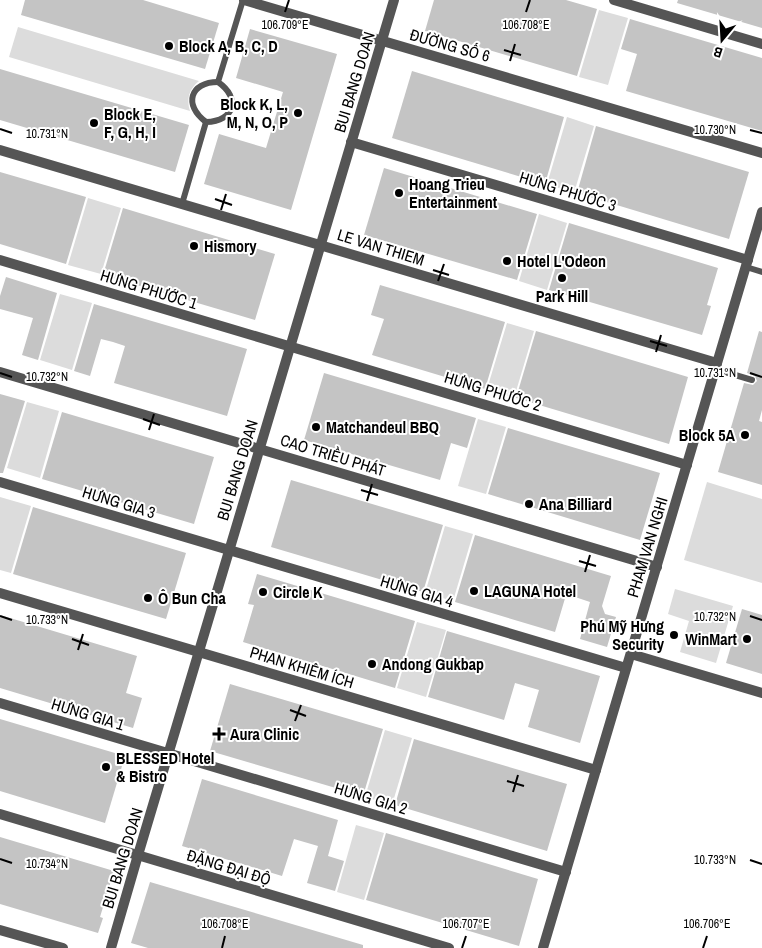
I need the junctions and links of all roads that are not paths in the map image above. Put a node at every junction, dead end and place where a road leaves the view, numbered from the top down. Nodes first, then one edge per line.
1 (243, 0) edge
2 (394, 0) edge
3 (614, 0) edge
4 (381, 40) junction
5 (762, 44) edge
6 (218, 82) junction
7 (206, 122) junction
8 (351, 142) junction
9 (0, 150) edge
10 (762, 153) edge
11 (182, 204) junction
12 (762, 212) edge
13 (320, 245) junction
14 (0, 260) edge
15 (747, 263) junction
16 (762, 272) edge
17 (290, 347) junction
18 (716, 366) junction
19 (0, 372) edge
20 (752, 380) dead end
21 (259, 449) junction
22 (687, 465) junction
23 (0, 482) edge
24 (229, 550) junction
25 (657, 567) junction
26 (0, 593) edge
27 (198, 652) junction
28 (631, 654) junction
29 (626, 668) junction
30 (762, 693) edge
31 (0, 703) edge
32 (168, 754) junction
33 (596, 770) junction
34 (0, 814) edge
35 (138, 855) junction
36 (566, 872) junction
37 (0, 930) edge
38 (63, 948) edge
39 (111, 948) edge
40 (449, 948) edge
41 (543, 948) edge

1 - 4 street, ĐƯỜNG SỐ 6
1 - 6 lane
2 - 4 street, BUI BANG DOAN
3 - 5 street
4 - 8 street, BUI BANG DOAN
4 - 10 street, ĐƯỜNG SỐ 6
6 - 7 lane
6 - 7 lane
7 - 11 lane
8 - 13 street, BUI BANG DOAN
8 - 15 street, HƯNG PHƯỚC 3
9 - 11 street, LE VAN THIEM
11 - 13 street, LE VAN THIEM
12 - 15 street, PHAM VAN NGHI
13 - 17 street, BUI BANG DOAN
13 - 18 street, LE VAN THIEM
14 - 17 street, HƯNG PHƯỚC 1
15 - 16 lane
15 - 18 street, PHAM VAN NGHI
17 - 21 street, BUI BANG DOAN
17 - 22 street, HƯNG PHƯỚC 2
18 - 20 lane
18 - 22 street, PHAM VAN NGHI
19 - 21 street, CAO TRIỀU PHÁT
21 - 24 street, BUI BANG DOAN
21 - 25 street, CAO TRIỀU PHÁT
22 - 25 street, PHAM VAN NGHI
23 - 24 street, HƯNG GIA 3
24 - 27 street, BUI BANG DOAN
24 - 29 street, HƯNG GIA 4
25 - 28 street, PHAM VAN NGHI
26 - 27 street, PHAN KHIÊM ÍCH
27 - 32 street, BUI BANG DOAN
27 - 33 street, PHAN KHIÊM ÍCH
28 - 29 street, PHAM VAN NGHI
28 - 30 street
29 - 33 street, PHAM VAN NGHI
31 - 32 street, HƯNG GIA 1
32 - 35 street, BUI BANG DOAN
32 - 36 street, HƯNG GIA 2
33 - 36 street, PHAM VAN NGHI
34 - 35 street, ĐẶNG ĐẠI ĐỘ
35 - 39 street, BUI BANG DOAN
35 - 40 street, ĐẶNG ĐẠI ĐỘ
36 - 41 street, PHAM VAN NGHI
37 - 38 street

